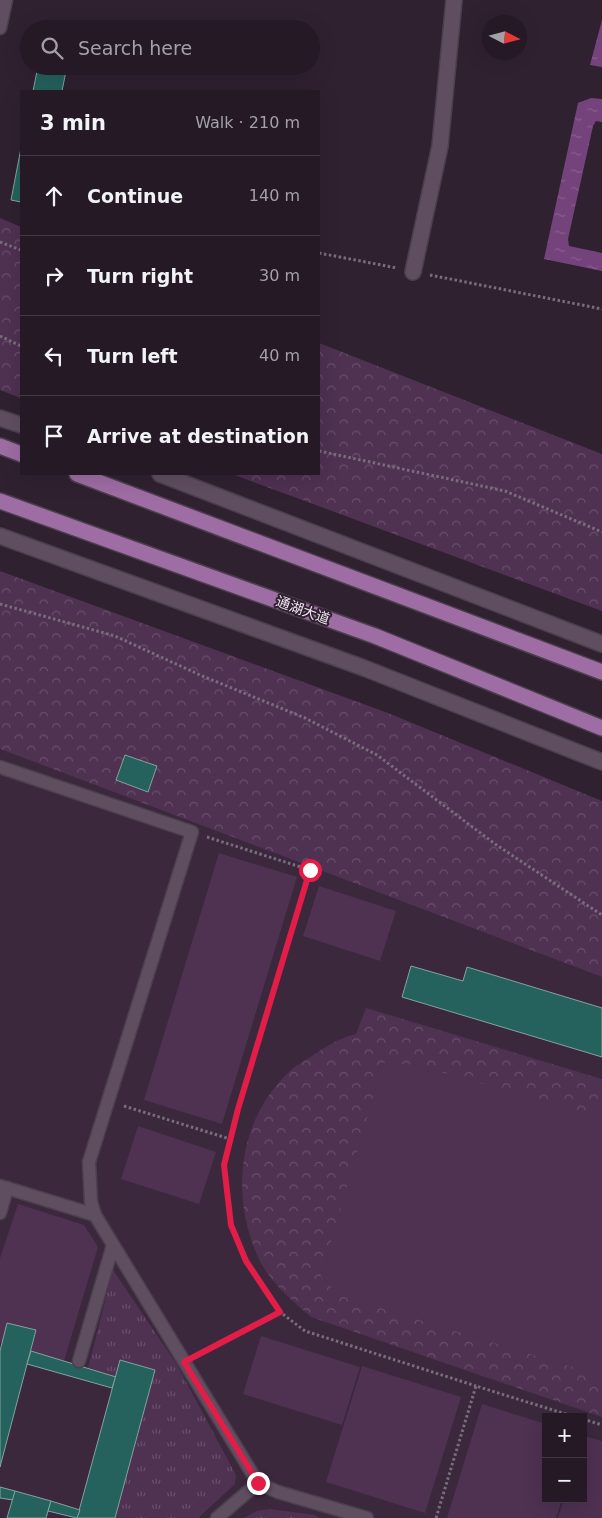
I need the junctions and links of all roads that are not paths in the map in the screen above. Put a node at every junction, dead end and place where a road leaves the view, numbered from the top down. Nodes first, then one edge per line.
1 (6, 0) edge
2 (454, 0) edge
3 (0, 28) edge
4 (414, 272) road end
5 (0, 418) edge
6 (20, 426) edge
7 (0, 446) edge
8 (20, 454) edge
9 (80, 475) edge
10 (163, 475) edge
11 (0, 501) edge
12 (0, 536) edge
13 (602, 644) edge
14 (602, 672) edge
15 (602, 728) edge
16 (602, 762) edge
17 (0, 767) edge
18 (4, 1187) edge
19 (0, 1213) edge
20 (95, 1215) junction
21 (113, 1245) junction
22 (79, 1361) dead end
23 (258, 1483) junction
24 (339, 1514) edge
25 (218, 1518) edge
26 (367, 1518) edge

1 - 3 lane
2 - 4 street
5 - 6 street
7 - 8 main road
9 - 14 main road
10 - 13 street
11 - 15 main road, 通湖大道
12 - 16 street
17 - 20 lane
18 - 19 lane
18 - 20 lane
20 - 21 lane
21 - 22 lane
21 - 23 lane
23 - 24 lane
23 - 25 lane
24 - 26 lane

